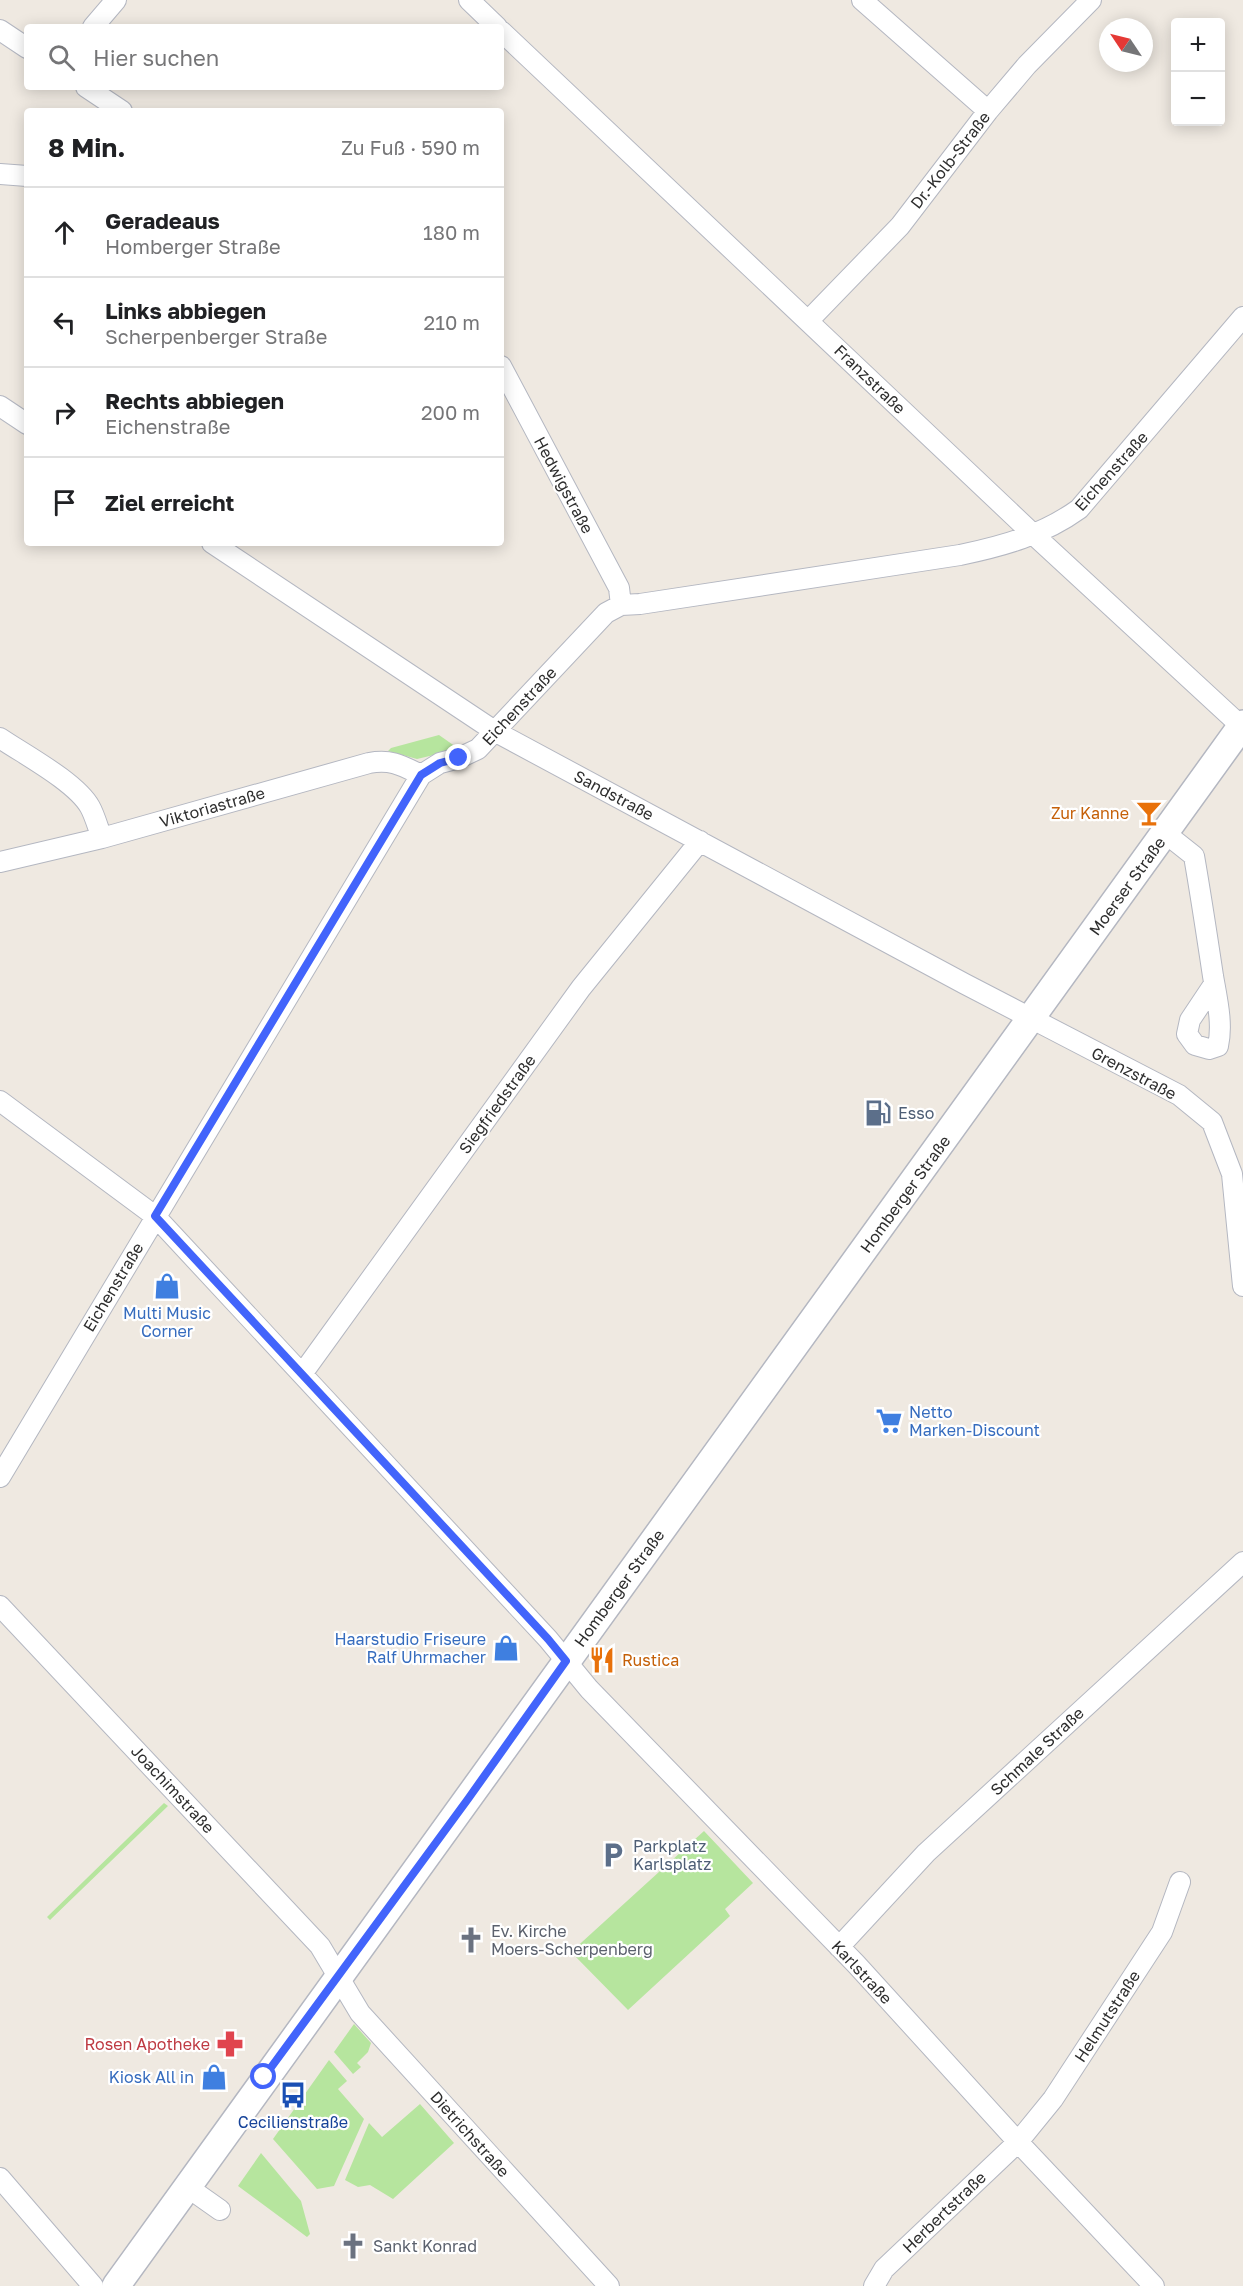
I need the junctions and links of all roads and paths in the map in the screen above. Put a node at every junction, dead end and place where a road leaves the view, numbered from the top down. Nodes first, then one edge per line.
1 (116, 0) edge
2 (469, 0) edge
3 (862, 0) edge
4 (1091, 0) edge
5 (96, 24) edge
6 (494, 24) edge
7 (0, 30) edge
8 (504, 34) edge
9 (24, 46) edge
10 (90, 90) edge
11 (118, 108) edge
12 (988, 111) junction
13 (0, 174) edge
14 (24, 176) edge
15 (1243, 317) edge
16 (808, 320) junction
17 (504, 372) edge
18 (0, 406) edge
19 (24, 422) edge
20 (1034, 535) junction
21 (217, 546) edge
22 (621, 605) junction
23 (1242, 725) edge
24 (496, 732) junction
25 (0, 738) edge
26 (421, 775) junction
27 (1165, 833) junction
28 (102, 838) junction
29 (700, 841) junction
30 (0, 862) edge
31 (1215, 984) dead end
32 (1032, 1018) junction
33 (0, 1101) edge
34 (1237, 1174) edge
35 (155, 1216) junction
36 (1243, 1286) edge
37 (302, 1374) junction
38 (0, 1477) edge
39 (1243, 1562) edge
40 (0, 1606) edge
41 (566, 1661) junction
42 (1180, 1882) dead end
43 (839, 1947) junction
44 (339, 1977) junction
45 (1018, 2142) junction
46 (0, 2178) edge
47 (186, 2187) junction
48 (220, 2210) dead end
49 (93, 2286) edge
50 (116, 2286) edge
51 (609, 2286) edge
52 (874, 2286) edge
53 (1154, 2286) edge

1 - 5 street
2 - 6 street
3 - 12 street
4 - 12 street, Dr.-Kolb-Straße
7 - 9 street
8 - 16 street, Franzstraße
10 - 11 street
12 - 16 street, Dr.-Kolb-Straße
13 - 14 street
15 - 20 street, Eichenstraße
16 - 20 street, Franzstraße
17 - 22 street, Hedwigstraße
18 - 19 street
20 - 22 street, Eichenstraße
20 - 23 street, Franzstraße
21 - 24 street, Sandstraße
22 - 24 street, Eichenstraße
23 - 27 main road, Moerser Straße
24 - 26 street, Eichenstraße
24 - 29 street, Sandstraße
25 - 28 street
26 - 28 street, Viktoriastraße
26 - 35 street, Eichenstraße
27 - 31 street
27 - 32 main road, Moerser Straße
28 - 30 street, Viktoriastraße
29 - 32 street, Sandstraße
29 - 37 street, Siegfriedstraße
32 - 34 street, Grenzstraße
32 - 41 main road, Homberger Straße
33 - 35 street, Karlstraße
34 - 36 street, Grenzstraße
35 - 37 street, Karlstraße
35 - 38 street, Eichenstraße
37 - 41 street, Karlstraße
39 - 43 street, Schmale Straße
40 - 44 street, Joachimstraße
41 - 43 street, Karlstraße
41 - 44 main road, Homberger Straße
42 - 45 street, Helmutstraße
43 - 45 street, Karlstraße
44 - 47 main road, Homberger Straße
44 - 51 street, Dietrichstraße
45 - 52 street, Herbertstraße
45 - 53 street, Karlstraße
46 - 49 street
47 - 48 street
47 - 50 main road, Homberger Straße

